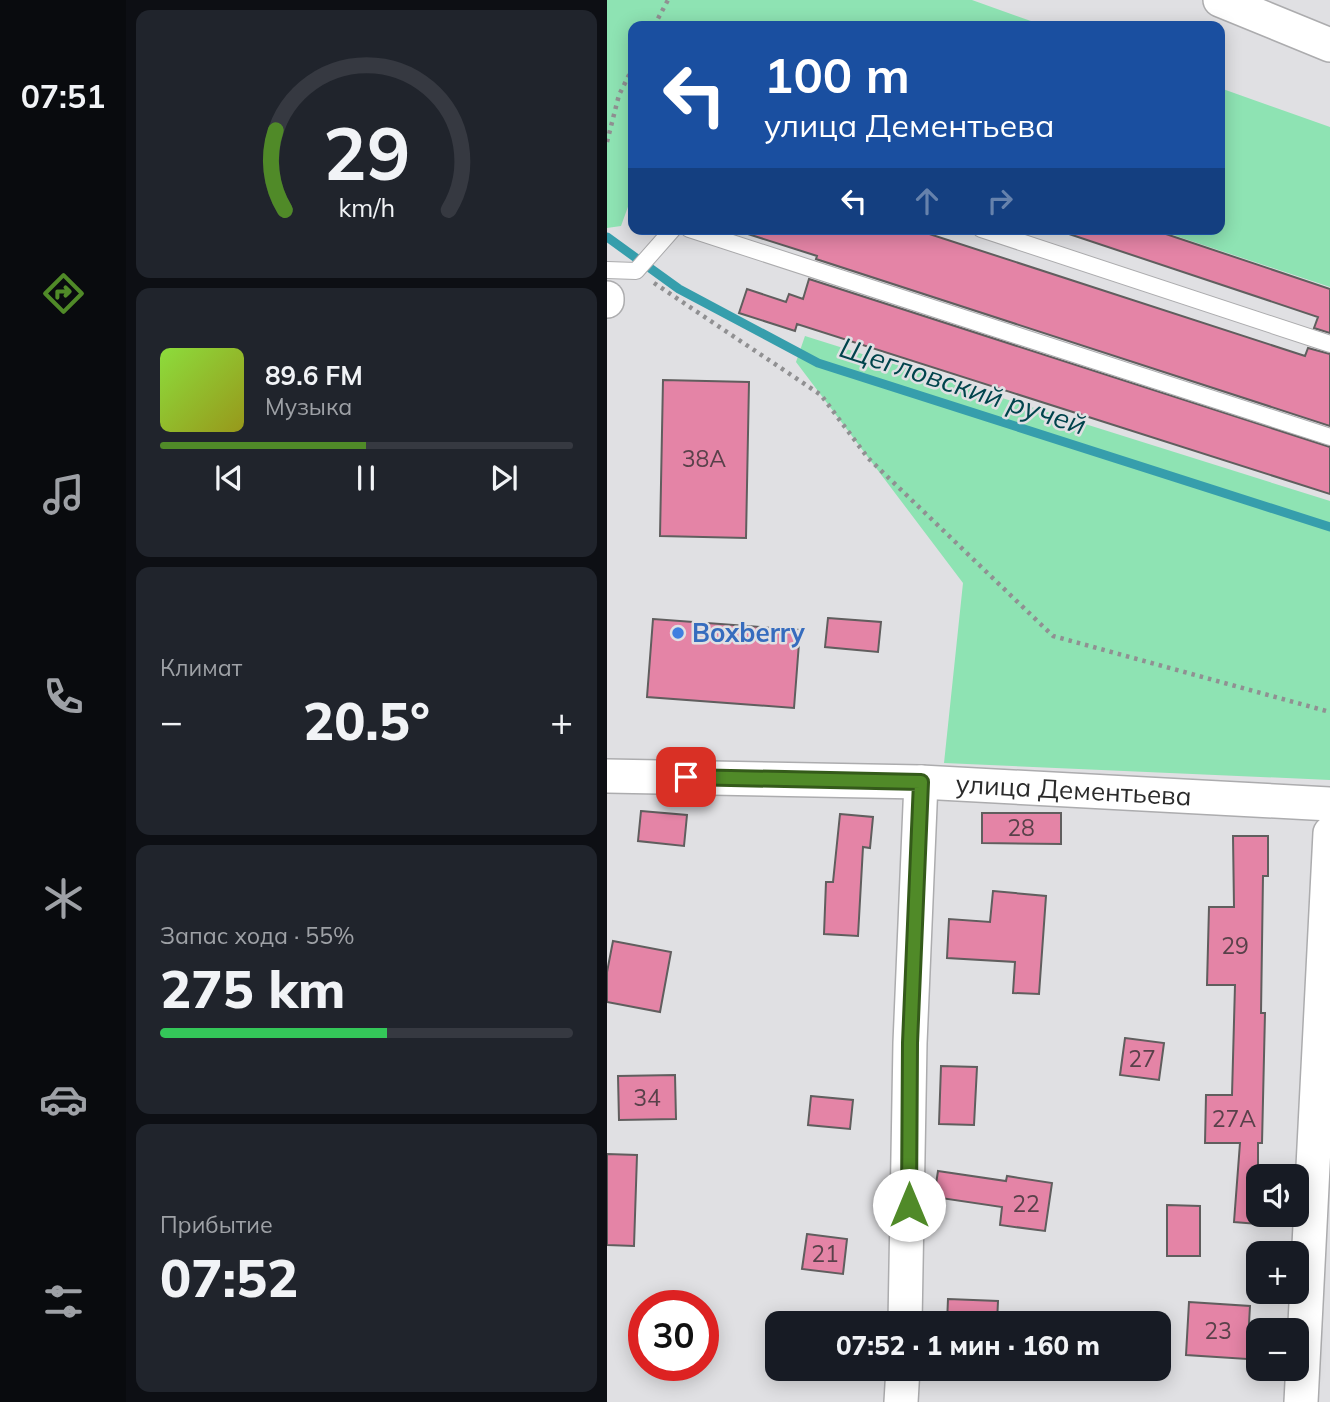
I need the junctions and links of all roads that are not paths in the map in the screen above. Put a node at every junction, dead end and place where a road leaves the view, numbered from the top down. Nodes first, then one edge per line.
1 (1220, 0) edge
2 (1330, 45) edge
3 (668, 235) edge
4 (707, 235) edge
5 (999, 235) edge
6 (607, 270) edge
7 (1330, 344) edge
8 (1330, 437) edge
9 (607, 776) edge
10 (921, 782) junction
11 (1330, 804) edge
12 (1330, 833) edge
13 (905, 1311) edge
14 (902, 1381) edge
15 (901, 1402) edge
16 (1301, 1402) edge

1 - 2 street
3 - 6 lane
4 - 8 lane
5 - 7 lane
9 - 10 street, улица Дементьева
10 - 11 street, улица Дементьева
10 - 13 street
12 - 16 street
14 - 15 street

